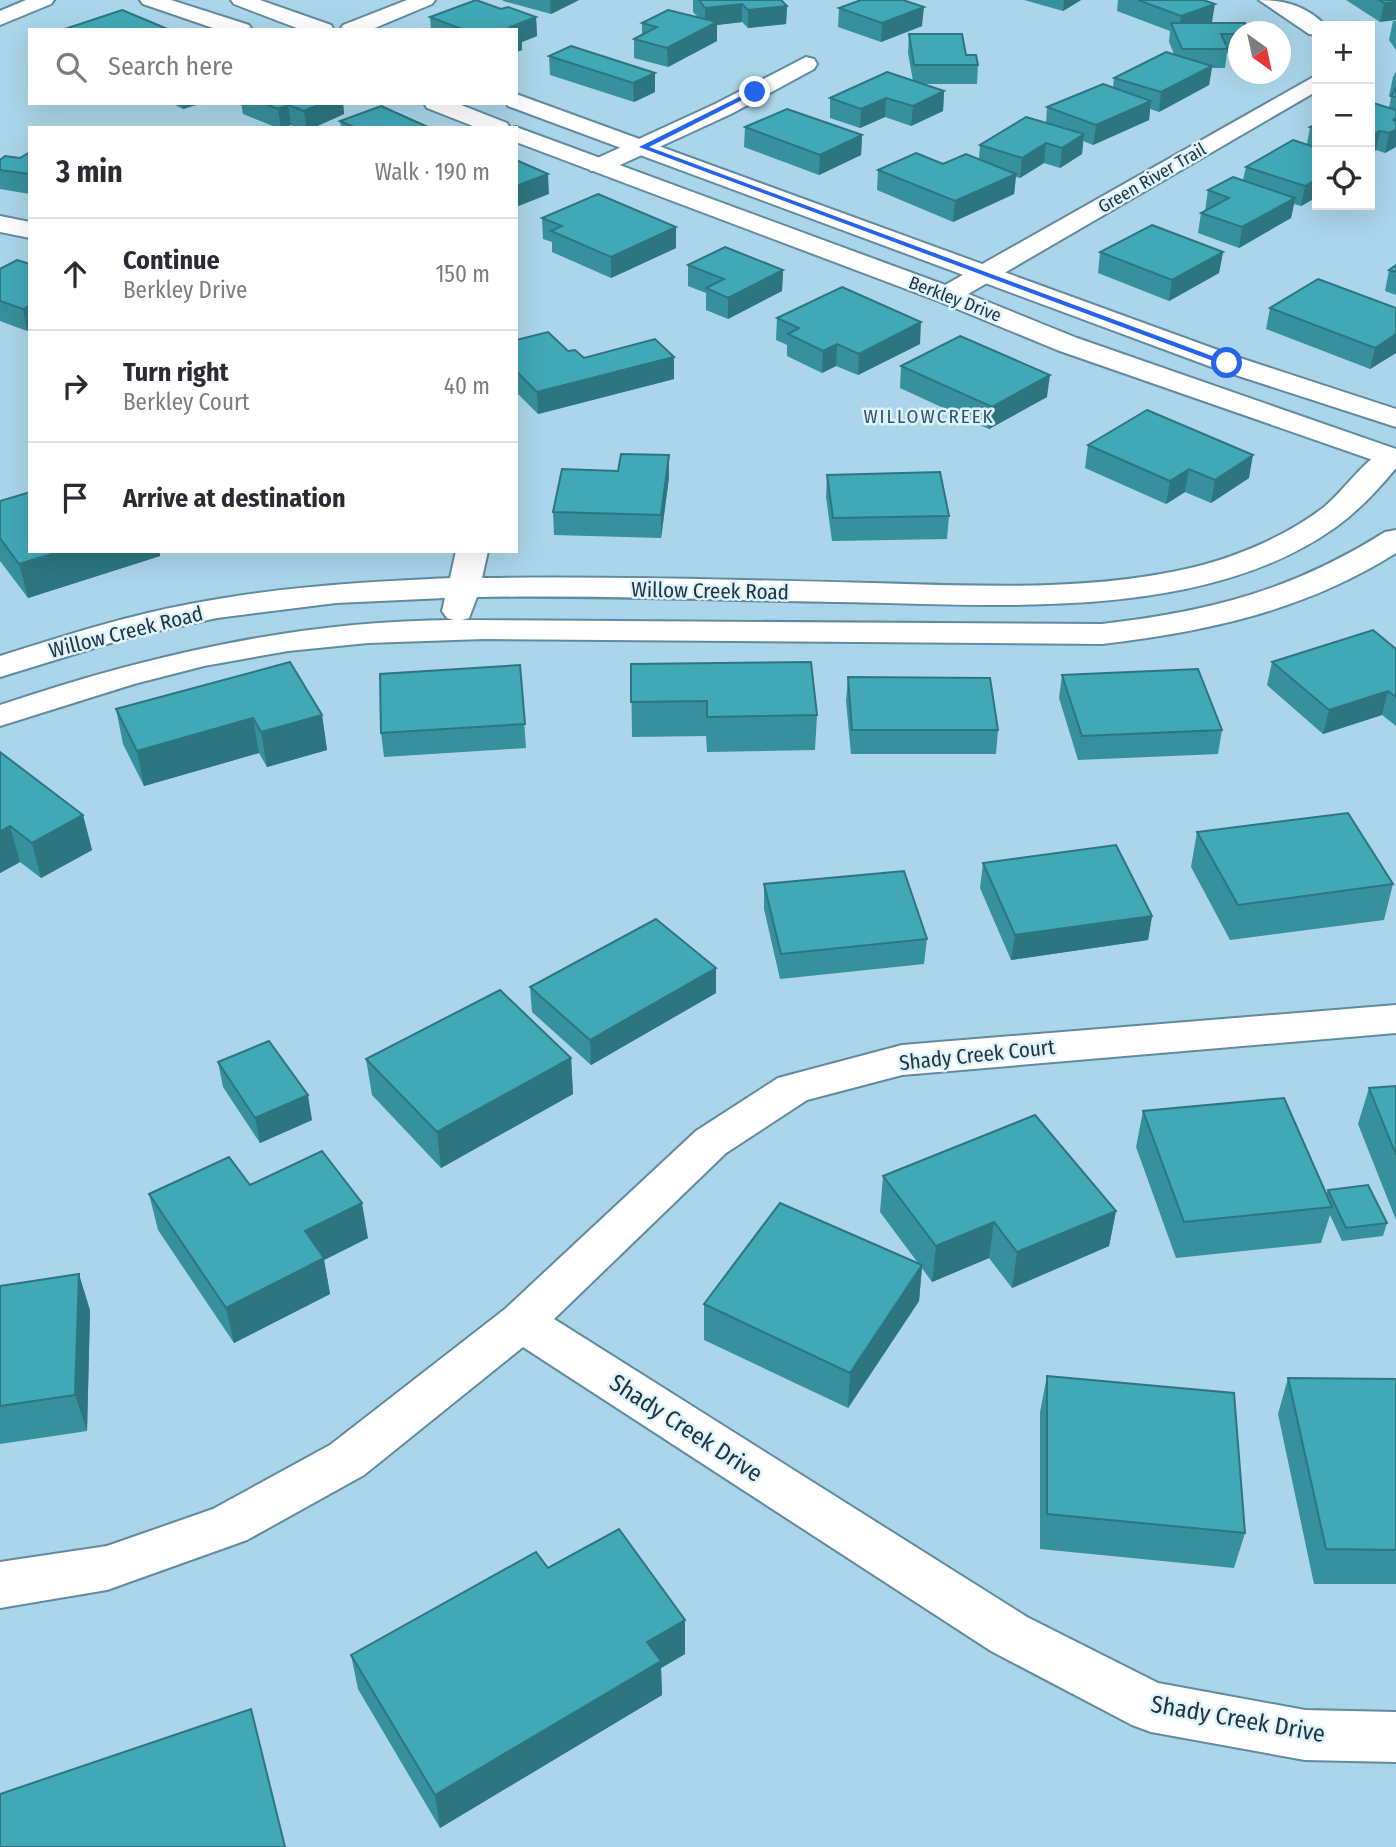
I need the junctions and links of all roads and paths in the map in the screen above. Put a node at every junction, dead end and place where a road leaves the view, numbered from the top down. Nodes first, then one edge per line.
1 (44, 0) edge
2 (149, 0) edge
3 (242, 0) edge
4 (425, 0) edge
5 (1269, 0) edge
6 (0, 19) edge
7 (1312, 24) edge
8 (235, 28) edge
9 (318, 28) edge
10 (356, 28) edge
11 (806, 64) dead end
12 (1314, 84) edge
13 (518, 102) edge
14 (440, 105) edge
15 (494, 126) edge
16 (518, 135) edge
17 (643, 147) junction
18 (599, 166) junction
19 (0, 224) edge
20 (28, 230) edge
21 (986, 274) junction
22 (947, 295) junction
23 (1396, 418) edge
24 (1393, 458) edge
25 (1396, 539) edge
26 (472, 553) edge
27 (463, 588) junction
28 (453, 630) junction
29 (0, 667) edge
30 (0, 716) edge
31 (1396, 1019) edge
32 (521, 1322) junction
33 (0, 1585) edge
34 (1396, 1737) edge

1 - 6 street
2 - 8 street
3 - 9 street
4 - 10 street
5 - 7 street
11 - 17 street
12 - 21 street, Green River Trail
13 - 17 street, Berkley Drive
14 - 15 street
16 - 18 street, Berkley Drive
17 - 18 street
17 - 21 street, Berkley Drive
18 - 22 street, Berkley Drive
19 - 20 street
21 - 22 street, Green River Trail
21 - 23 street, Berkley Drive
22 - 24 street, Berkley Drive
24 - 27 street, Willow Creek Road
25 - 28 street, Willow Creek Road
26 - 27 street
27 - 28 street
27 - 29 street, Willow Creek Road
28 - 30 street, Willow Creek Road
31 - 32 street, Shady Creek Court
32 - 33 street
32 - 34 street, Shady Creek Drive

